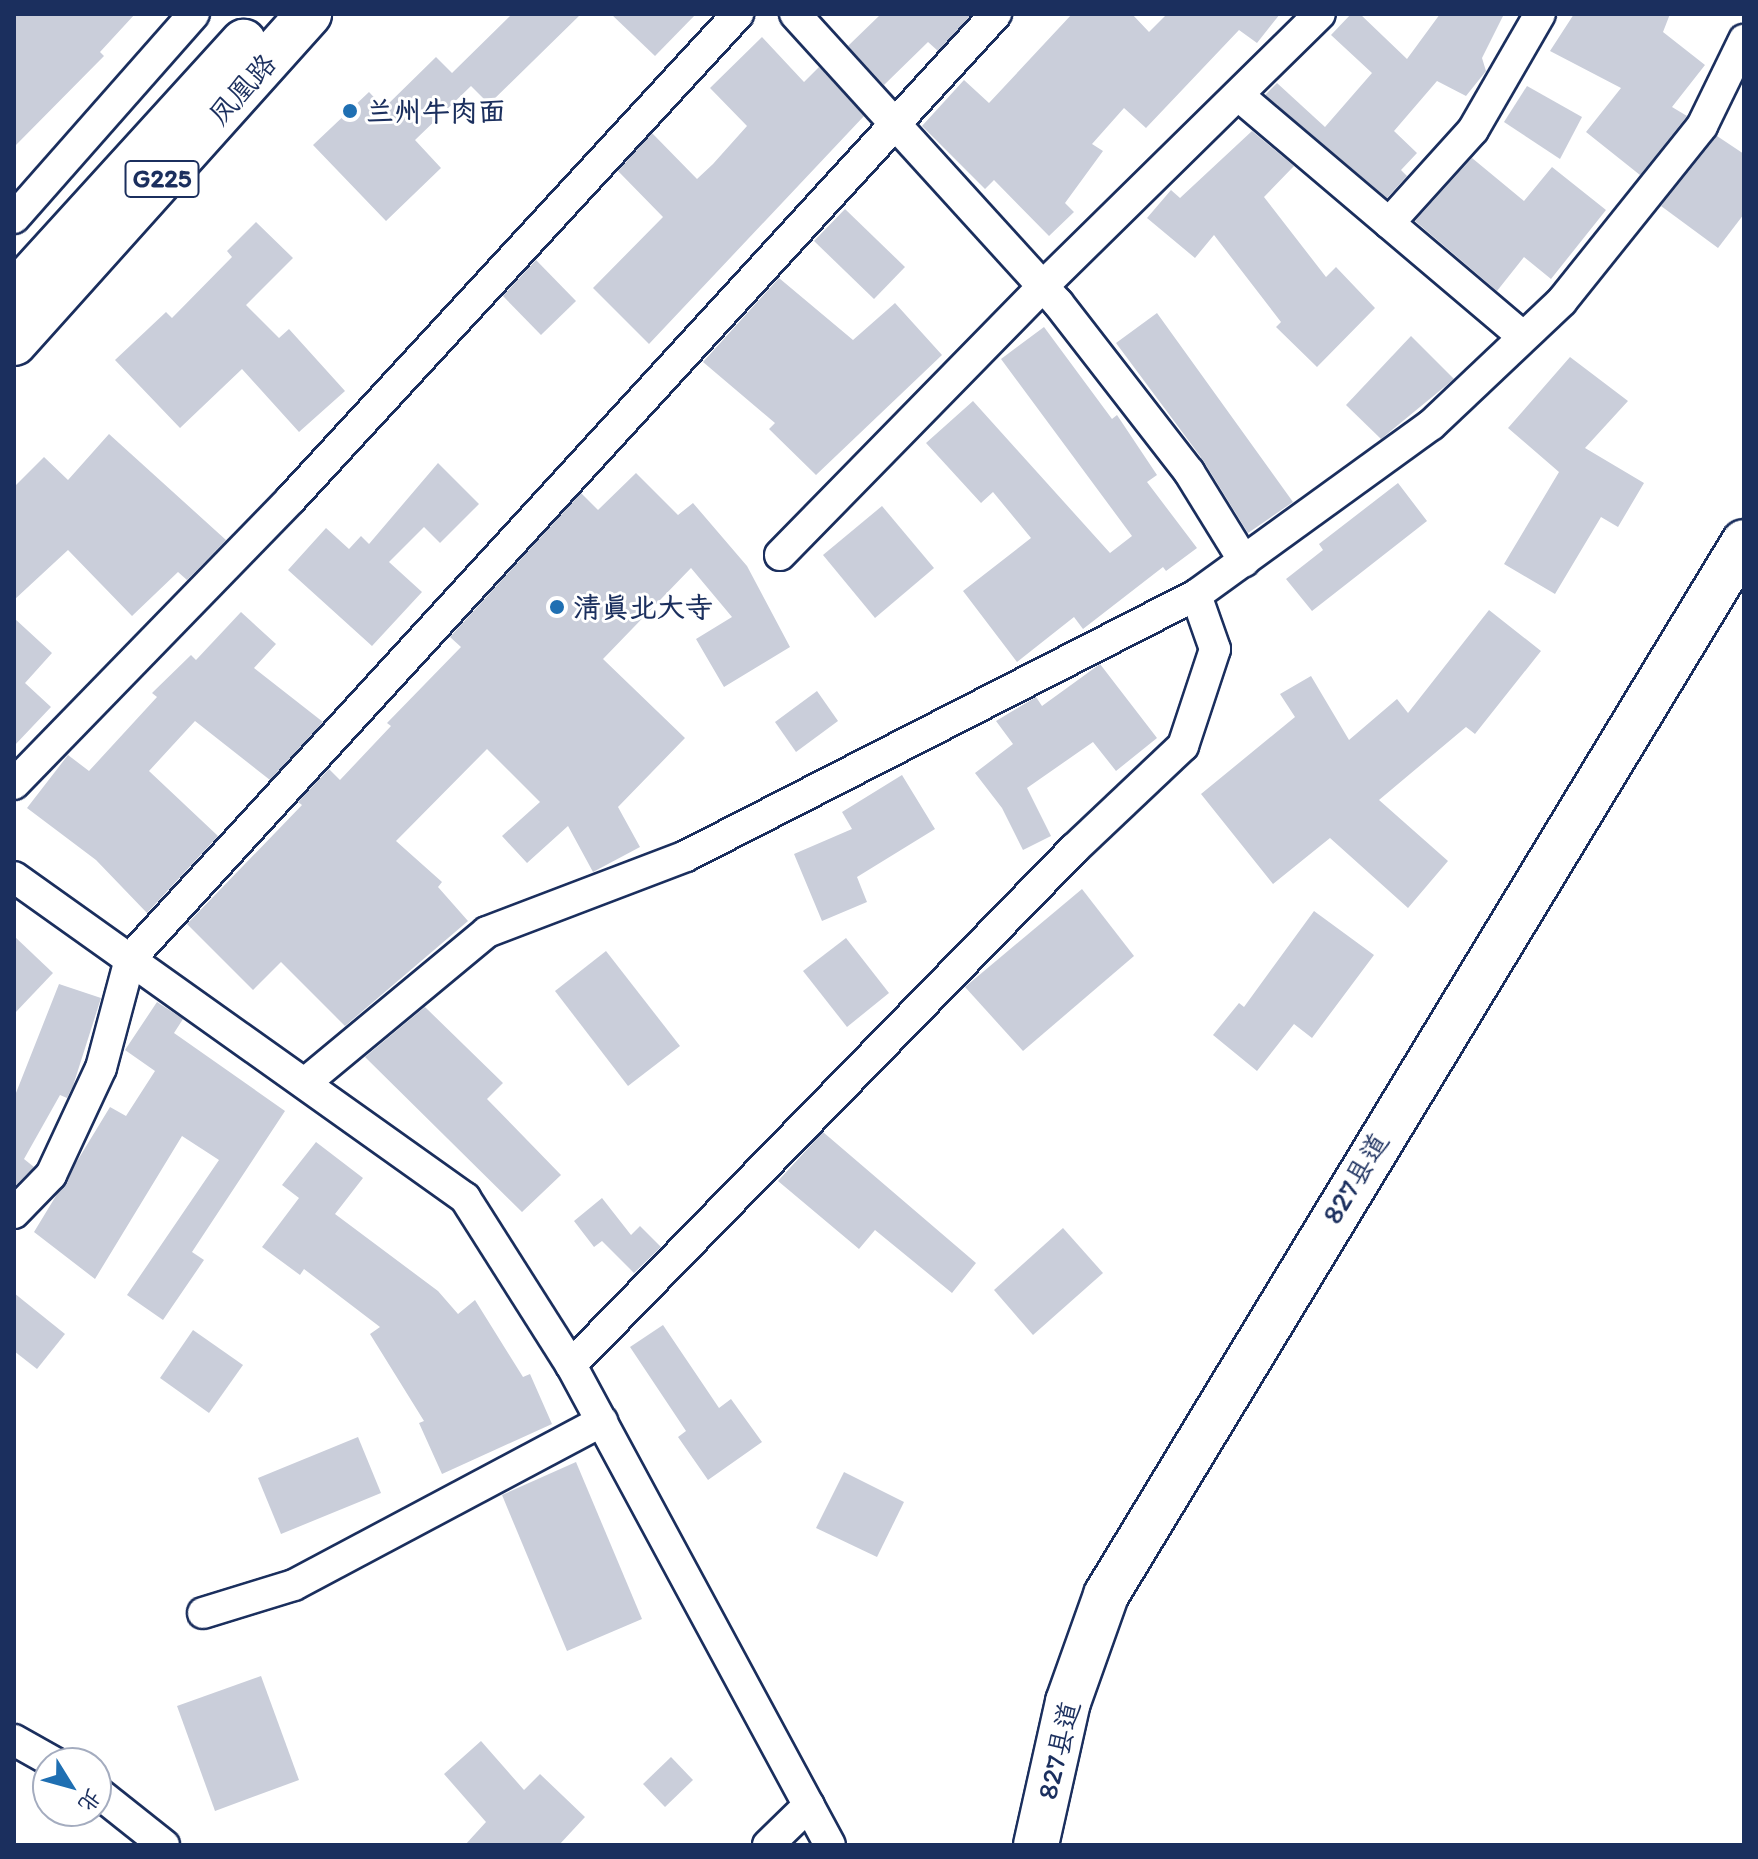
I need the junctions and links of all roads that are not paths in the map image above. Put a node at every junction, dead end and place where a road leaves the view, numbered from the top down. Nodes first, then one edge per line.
1 (194, 14) edge
2 (269, 14) edge
3 (309, 14) edge
4 (738, 14) edge
5 (795, 14) edge
6 (996, 14) edge
7 (1320, 14) edge
8 (1540, 14) edge
9 (1744, 40) edge
10 (1238, 95) junction
11 (897, 123) junction
12 (14, 218) edge
13 (1389, 223) junction
14 (1043, 286) junction
15 (14, 294) edge
16 (1523, 337) junction
17 (14, 343) edge
18 (1744, 542) edge
19 (780, 555) dead end
20 (1244, 561) junction
21 (1196, 595) junction
22 (14, 784) edge
23 (14, 877) edge
24 (130, 959) junction
25 (305, 1083) junction
26 (14, 1213) edge
27 (571, 1365) junction
28 (602, 1421) junction
29 (203, 1613) dead end
30 (14, 1740) edge
31 (32, 1750) edge
32 (112, 1804) edge
33 (809, 1805) junction
34 (164, 1845) edge
35 (768, 1845) edge
36 (830, 1845) edge
37 (1036, 1845) edge

1 - 12 street
2 - 15 main road, 凤凰路 / G225
3 - 17 main road, 凤凰路 / G225
4 - 22 street
5 - 11 street
6 - 11 street
7 - 10 street
8 - 13 street
9 - 16 street
10 - 13 street
10 - 14 street
11 - 14 street
11 - 24 street
13 - 16 street
14 - 19 street
14 - 20 street
16 - 20 street
18 - 37 main road, 827县道
20 - 21 street
21 - 25 street
21 - 27 street
23 - 24 street
24 - 25 street
24 - 26 street
25 - 27 street
27 - 28 street
28 - 29 street
28 - 33 street
30 - 31 street
32 - 34 street
33 - 35 street
33 - 36 street

